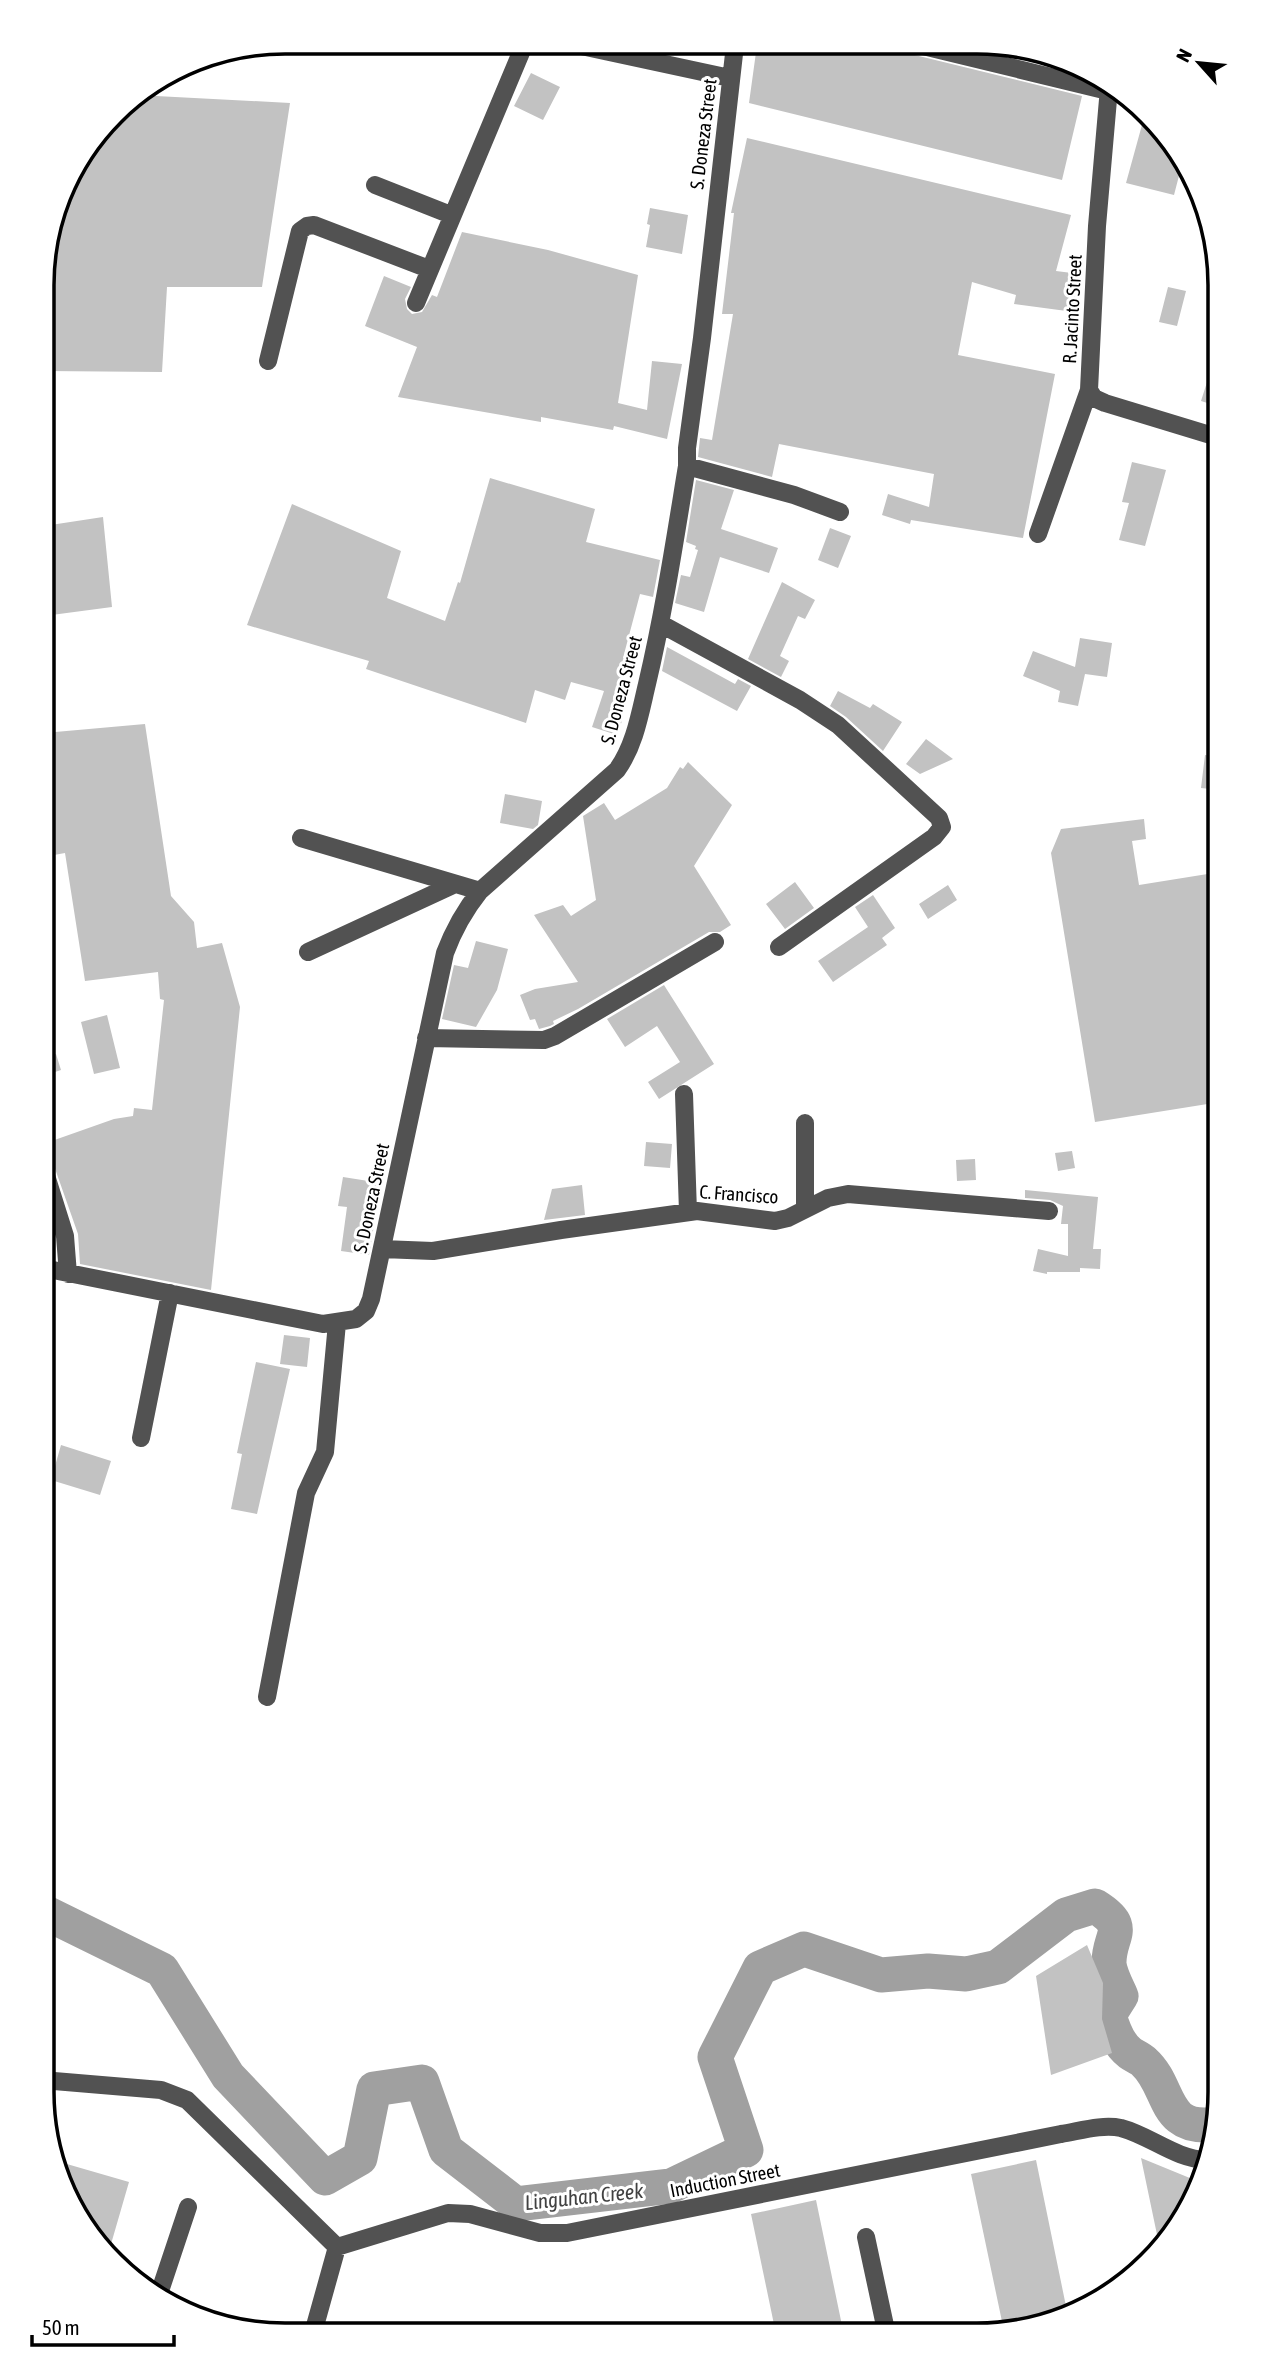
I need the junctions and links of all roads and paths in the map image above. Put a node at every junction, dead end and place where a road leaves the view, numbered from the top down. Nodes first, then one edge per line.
1 (734, 54) edge
2 (957, 54) edge
3 (519, 55) edge
4 (621, 55) edge
5 (730, 78) junction
6 (1094, 87) edge
7 (1108, 95) edge
8 (375, 185) dead end
9 (451, 215) junction
10 (429, 269) junction
11 (416, 303) dead end
12 (268, 362) dead end
13 (1089, 390) junction
14 (1208, 434) edge
15 (687, 466) junction
16 (840, 512) dead end
17 (1038, 534) dead end
18 (661, 624) junction
19 (301, 838) dead end
20 (455, 884) junction
21 (480, 891) junction
22 (715, 942) dead end
23 (779, 947) dead end
24 (308, 952) dead end
25 (426, 1038) junction
26 (684, 1094) dead end
27 (805, 1123) dead end
28 (54, 1201) edge
29 (805, 1209) junction
30 (1049, 1210) dead end
31 (688, 1212) junction
32 (382, 1249) junction
33 (54, 1271) edge
34 (68, 1274) junction
35 (170, 1293) junction
36 (337, 1323) junction
37 (141, 1437) dead end
38 (267, 1697) dead end
39 (54, 2081) edge
40 (1197, 2160) edge
41 (188, 2207) dead end
42 (866, 2237) dead end
43 (337, 2247) junction
44 (161, 2287) edge
45 (316, 2323) edge
46 (884, 2323) edge

1 - 5 street, S. Doneza Street
2 - 6 street
3 - 9 street
4 - 5 street
5 - 15 street, S. Doneza Street
7 - 13 street, R. Jacinto Street
8 - 9 street
9 - 10 street
10 - 11 street
10 - 12 street
13 - 14 street, R. Jacinto Street
13 - 17 street
15 - 16 street
15 - 18 street, S. Doneza Street
18 - 21 street, S. Doneza Street
18 - 23 street
19 - 20 street
20 - 21 street
20 - 24 street
21 - 25 street, S. Doneza Street
22 - 25 street
25 - 32 street, S. Doneza Street
26 - 31 street
27 - 29 street
28 - 34 street
29 - 30 street, C. Francisco
29 - 31 street, C. Francisco
31 - 32 street, C. Francisco
32 - 36 street, S. Doneza Street
33 - 34 street
34 - 35 street
35 - 36 street
35 - 37 street
36 - 38 street
39 - 43 street
40 - 43 street, Induction Street
41 - 44 street
42 - 46 street
43 - 45 street

